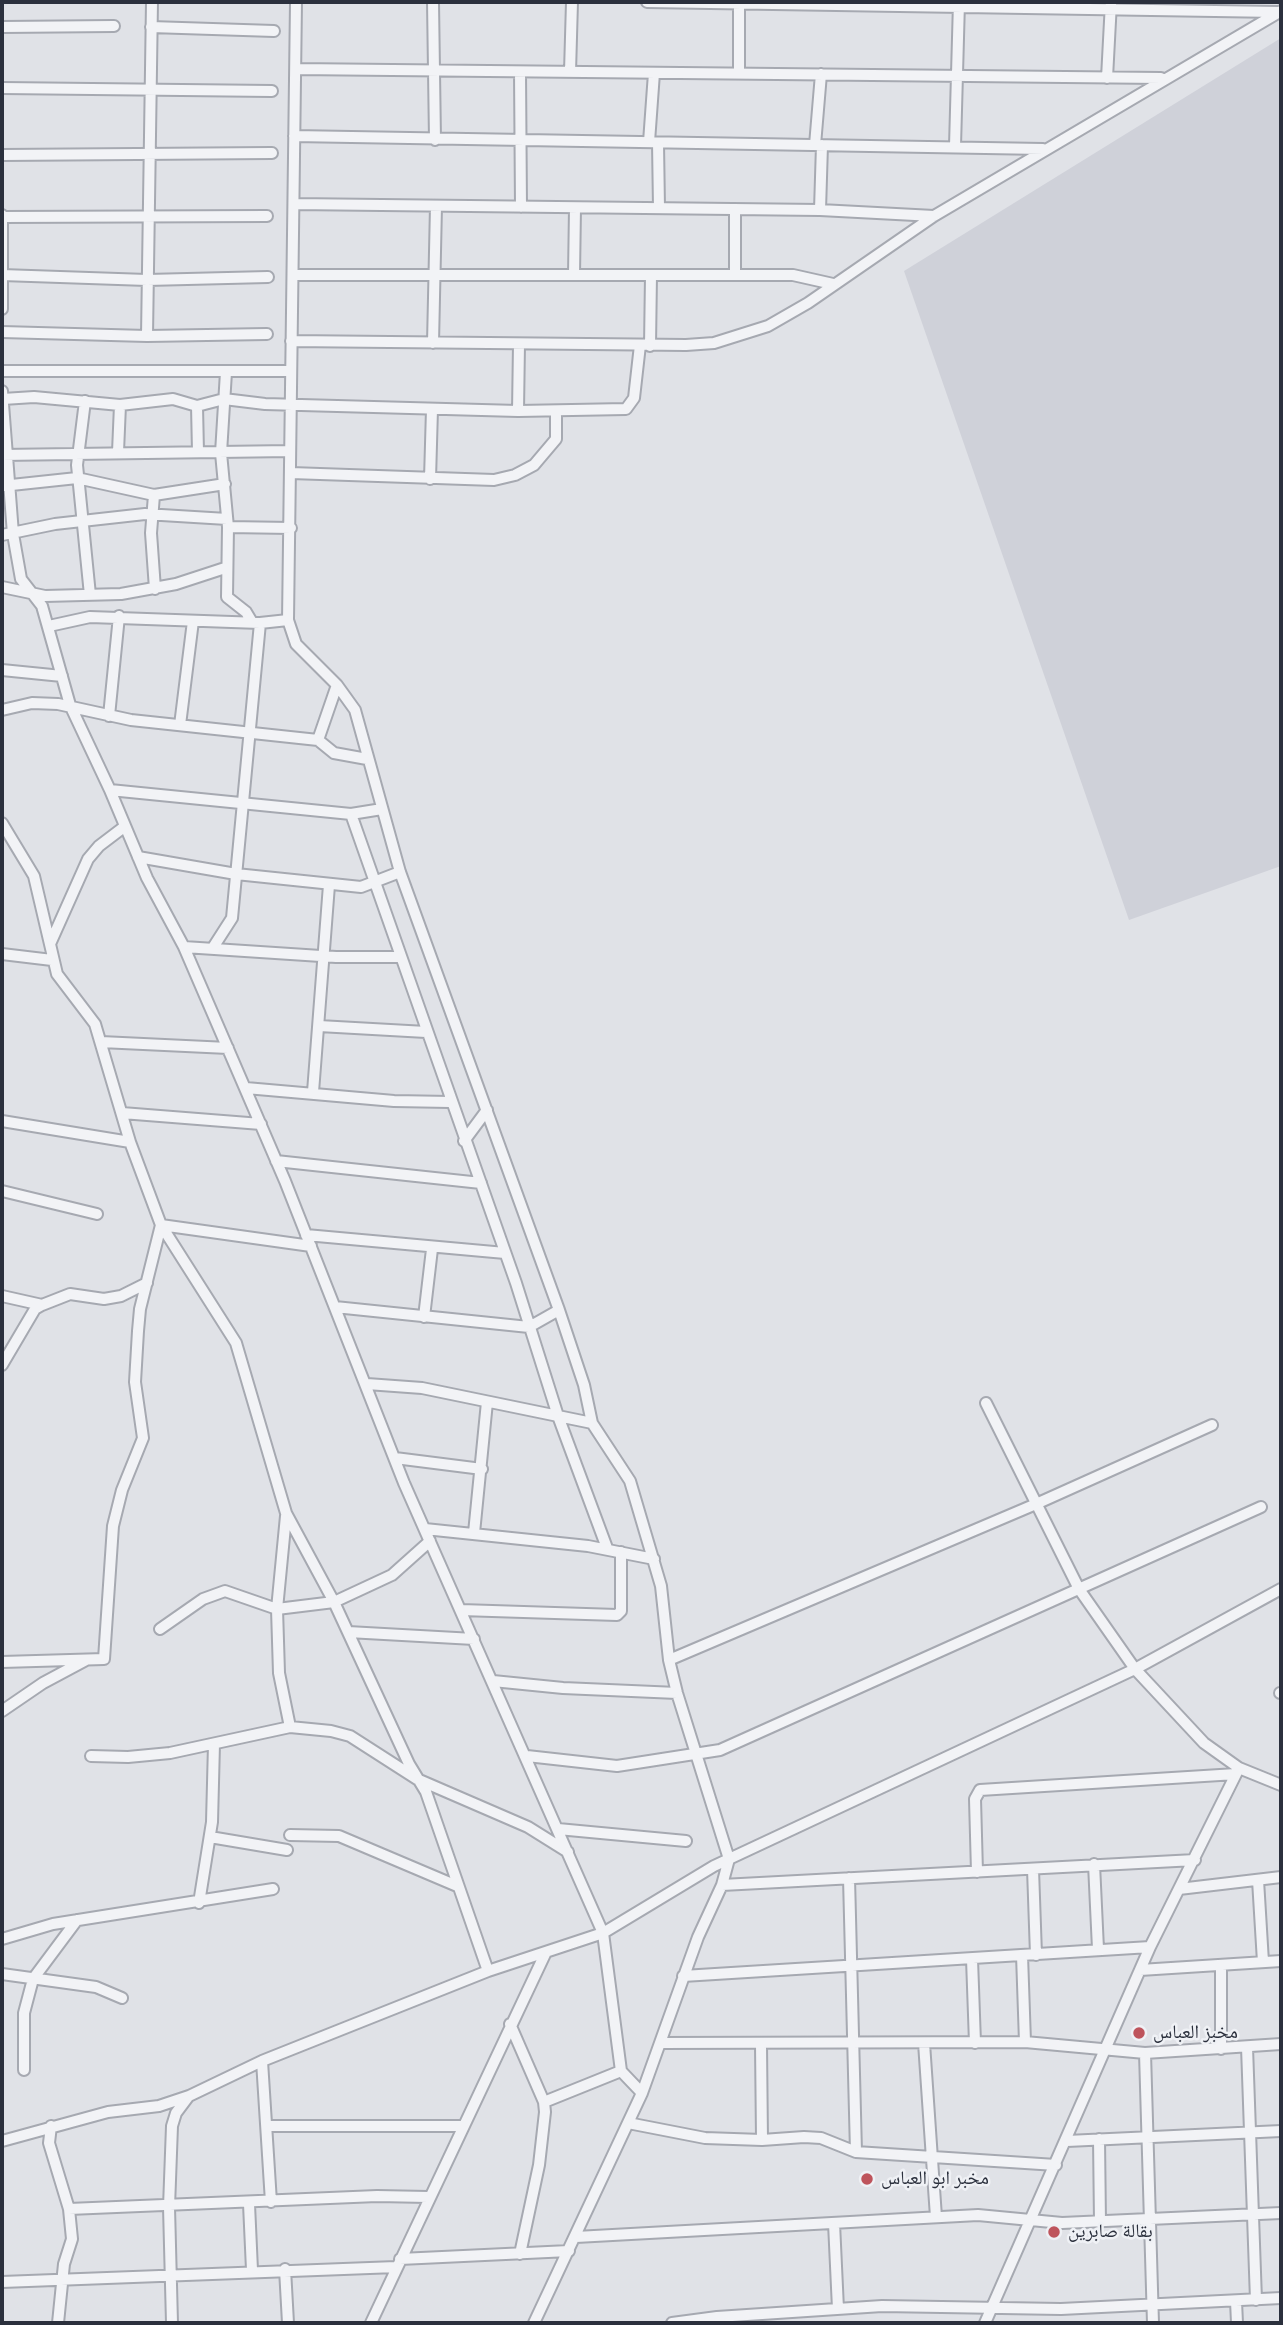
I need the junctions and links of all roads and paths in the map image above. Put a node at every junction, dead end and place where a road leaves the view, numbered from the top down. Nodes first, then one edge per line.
1 (152, 2) edge
2 (296, 2) edge
3 (433, 2) edge
4 (572, 2) edge
5 (647, 2) edge
6 (739, 2) edge
7 (1111, 4) edge
8 (959, 5) edge
9 (1281, 12) edge
10 (114, 26) dead end
11 (2, 27) edge
12 (151, 27) junction
13 (274, 31) dead end
14 (296, 69) junction
15 (432, 69) junction
16 (520, 72) junction
17 (570, 72) junction
18 (654, 73) junction
19 (739, 73) junction
20 (821, 74) junction
21 (955, 75) junction
22 (1107, 78) junction
23 (1164, 78) junction
24 (2, 88) edge
25 (151, 88) junction
26 (272, 91) dead end
27 (294, 136) junction
28 (435, 140) junction
29 (520, 141) junction
30 (653, 143) junction
31 (818, 145) junction
32 (955, 146) junction
33 (1044, 149) junction
34 (147, 152) junction
35 (272, 153) dead end
36 (2, 155) edge
37 (293, 204) junction
38 (436, 206) junction
39 (521, 207) junction
40 (575, 208) junction
41 (659, 208) junction
42 (735, 209) junction
43 (820, 210) junction
44 (2, 216) edge
45 (149, 216) junction
46 (267, 216) dead end
47 (934, 216) junction
48 (433, 274) junction
49 (3, 275) edge
50 (293, 275) junction
51 (574, 275) junction
52 (651, 275) junction
53 (735, 275) junction
54 (268, 277) dead end
55 (147, 280) junction
56 (833, 284) junction
57 (2, 309) edge
58 (2, 331) edge
59 (267, 334) dead end
60 (148, 335) junction
61 (291, 341) junction
62 (433, 343) junction
63 (519, 344) junction
64 (645, 346) junction
65 (2, 371) edge
66 (290, 371) junction
67 (226, 372) junction
68 (2, 395) edge
69 (224, 399) junction
70 (85, 401) junction
71 (120, 405) junction
72 (291, 405) junction
73 (197, 406) junction
74 (432, 409) junction
75 (518, 411) junction
76 (556, 411) junction
77 (290, 451) junction
78 (78, 452) junction
79 (118, 452) junction
80 (198, 452) junction
81 (221, 453) junction
82 (4, 455) edge
83 (291, 474) junction
84 (77, 478) junction
85 (430, 479) junction
86 (225, 484) junction
87 (5, 485) edge
88 (154, 495) junction
89 (152, 513) junction
90 (82, 522) junction
91 (228, 523) junction
92 (290, 528) junction
93 (7, 534) edge
94 (225, 569) junction
95 (2, 587) edge
96 (155, 589) junction
97 (28, 591) junction
98 (90, 595) junction
99 (119, 616) junction
100 (288, 620) junction
101 (193, 621) junction
102 (256, 622) junction
103 (50, 626) junction
104 (2, 670) edge
105 (62, 676) junction
106 (337, 685) junction
107 (70, 705) junction
108 (2, 710) edge
109 (109, 716) junction
110 (180, 725) junction
111 (249, 734) junction
112 (318, 740) junction
113 (367, 759) junction
114 (110, 790) junction
115 (242, 805) junction
116 (382, 809) junction
117 (351, 814) junction
118 (2, 823) edge
119 (124, 828) junction
120 (138, 857) junction
121 (400, 872) junction
122 (236, 874) junction
123 (329, 885) junction
124 (373, 885) junction
125 (50, 944) junction
126 (215, 946) junction
127 (184, 947) junction
128 (2, 954) edge
129 (325, 956) junction
130 (401, 957) junction
131 (52, 960) junction
132 (319, 1026) junction
133 (426, 1032) junction
134 (101, 1042) junction
135 (228, 1048) junction
136 (246, 1088) junction
137 (313, 1092) junction
138 (450, 1102) junction
139 (487, 1110) junction
140 (122, 1113) junction
141 (2, 1121) edge
142 (261, 1124) junction
143 (464, 1141) junction
144 (130, 1142) junction
145 (276, 1161) junction
146 (481, 1183) junction
147 (2, 1191) edge
148 (97, 1214) dead end
149 (161, 1225) junction
150 (308, 1241) junction
151 (432, 1248) junction
152 (505, 1253) junction
153 (147, 1283) junction
154 (2, 1296) edge
155 (42, 1305) junction
156 (335, 1307) junction
157 (559, 1310) junction
158 (424, 1317) junction
159 (529, 1327) junction
160 (2, 1365) edge
161 (367, 1384) junction
162 (487, 1402) junction
163 (986, 1404) dead end
164 (558, 1416) junction
165 (592, 1423) junction
166 (1212, 1425) dead end
167 (395, 1458) junction
168 (482, 1469) junction
169 (1036, 1504) junction
170 (1261, 1507) dead end
171 (286, 1513) junction
172 (425, 1529) junction
173 (474, 1533) junction
174 (430, 1541) junction
175 (607, 1548) junction
176 (621, 1552) junction
177 (654, 1559) junction
178 (1079, 1589) junction
179 (1281, 1589) edge
180 (334, 1602) junction
181 (277, 1609) junction
182 (461, 1610) junction
183 (160, 1629) dead end
184 (348, 1632) junction
185 (474, 1639) junction
186 (86, 1660) junction
187 (669, 1660) junction
188 (2, 1662) edge
189 (1136, 1669) junction
190 (493, 1681) junction
191 (677, 1693) junction
192 (2, 1711) edge
193 (290, 1727) junction
194 (214, 1744) junction
195 (697, 1755) junction
196 (91, 1756) dead end
197 (527, 1756) junction
198 (1237, 1771) junction
199 (417, 1779) junction
200 (1281, 1786) edge
201 (558, 1829) junction
202 (290, 1835) dead end
203 (210, 1837) junction
204 (686, 1841) dead end
205 (287, 1850) dead end
206 (568, 1852) junction
207 (729, 1859) junction
208 (1195, 1860) junction
209 (1094, 1864) junction
210 (1033, 1869) junction
211 (977, 1871) junction
212 (1281, 1877) edge
213 (849, 1878) junction
214 (1258, 1880) junction
215 (722, 1885) junction
216 (457, 1886) junction
217 (273, 1889) dead end
218 (1179, 1889) junction
219 (199, 1903) junction
220 (77, 1920) junction
221 (603, 1933) junction
222 (2, 1939) edge
223 (1150, 1947) junction
224 (1098, 1949) junction
225 (546, 1952) junction
226 (1022, 1955) junction
227 (1036, 1955) junction
228 (972, 1959) junction
229 (1281, 1961) edge
230 (1263, 1962) junction
231 (849, 1964) junction
232 (1221, 1965) junction
233 (1140, 1970) junction
234 (488, 1972) junction
235 (2, 1974) edge
236 (683, 1976) junction
237 (33, 1979) junction
238 (122, 1998) dead end
239 (510, 2024) junction
240 (1025, 2042) junction
241 (660, 2043) junction
242 (851, 2043) junction
243 (925, 2043) junction
244 (975, 2043) junction
245 (1281, 2044) edge
246 (761, 2045) junction
247 (1247, 2047) junction
248 (1221, 2049) junction
249 (1106, 2051) junction
250 (1145, 2053) junction
251 (262, 2061) junction
252 (24, 2070) dead end
253 (621, 2071) junction
254 (642, 2093) junction
255 (189, 2096) junction
256 (544, 2102) junction
257 (628, 2123) junction
258 (51, 2126) junction
259 (268, 2126) junction
260 (461, 2126) junction
261 (1281, 2131) edge
262 (1250, 2133) junction
263 (1146, 2137) junction
264 (1099, 2139) junction
265 (762, 2140) junction
266 (2, 2141) edge
267 (1067, 2141) junction
268 (856, 2152) junction
269 (933, 2156) junction
270 (1056, 2165) junction
271 (428, 2197) junction
272 (271, 2202) junction
273 (249, 2204) junction
274 (169, 2207) junction
275 (69, 2209) junction
276 (1281, 2213) edge
277 (1253, 2215) junction
278 (936, 2217) junction
279 (1031, 2220) junction
280 (1149, 2220) junction
281 (834, 2222) junction
282 (1100, 2222) junction
283 (576, 2237) junction
284 (569, 2251) junction
285 (520, 2254) junction
286 (398, 2263) junction
287 (285, 2269) junction
288 (252, 2270) junction
289 (170, 2277) junction
290 (62, 2280) junction
291 (2, 2282) edge
292 (1281, 2298) edge
293 (1256, 2300) junction
294 (1236, 2301) junction
295 (1153, 2305) junction
296 (992, 2307) junction
297 (838, 2309) junction
298 (803, 2311) junction
299 (695, 2322) edge
300 (58, 2323) edge
301 (173, 2323) edge
302 (288, 2323) edge
303 (371, 2323) edge
304 (534, 2323) edge
305 (672, 2323) edge
306 (803, 2323) edge
307 (985, 2323) edge
308 (1153, 2323) edge
309 (1237, 2323) edge

1 - 12 street
2 - 14 street
3 - 15 street
4 - 17 street
5 - 6 street
6 - 8 street
6 - 19 street
7 - 8 street
7 - 9 street
7 - 22 street
8 - 21 street
9 - 23 street
10 - 11 street
12 - 13 street
12 - 25 street
14 - 15 street
14 - 27 street
15 - 16 street
15 - 28 street
16 - 17 street
16 - 29 street
17 - 18 street
18 - 19 street
18 - 30 street
19 - 20 street
20 - 21 street
20 - 31 street
21 - 22 street
21 - 32 street
22 - 23 street
23 - 33 street
24 - 25 street
25 - 26 street
25 - 34 street
27 - 28 street
27 - 37 street
28 - 29 street
29 - 30 street
29 - 39 street
30 - 31 street
30 - 41 street
31 - 32 street
31 - 43 street
32 - 33 street
33 - 47 street
34 - 35 street
34 - 36 street
34 - 45 street
37 - 38 street
37 - 50 street
38 - 39 street
38 - 48 street
39 - 40 street
40 - 41 street
40 - 51 street
41 - 42 street
42 - 43 street
42 - 53 street
43 - 47 street
44 - 45 street
44 - 49 street
45 - 46 street
45 - 55 street
47 - 56 street
48 - 50 street
48 - 51 street
48 - 62 street
49 - 55 street
49 - 57 street
50 - 61 street
51 - 52 street
52 - 53 street
52 - 64 street
53 - 56 street
54 - 55 street
55 - 60 street
56 - 64 street
58 - 60 street
59 - 60 street
61 - 62 street
61 - 66 street
62 - 63 street
63 - 64 street
63 - 75 street
64 - 76 street
65 - 67 street
66 - 67 street
66 - 72 street
67 - 69 street
68 - 70 street
68 - 82 street
69 - 72 street
69 - 73 street
69 - 81 street
70 - 71 street
70 - 78 street
71 - 73 street
71 - 79 street
72 - 74 street
72 - 77 street
73 - 80 street
74 - 75 street
74 - 85 street
75 - 76 street
76 - 85 street
77 - 81 street
77 - 83 street
78 - 79 street
78 - 82 street
78 - 84 street
79 - 80 street
80 - 81 street
81 - 86 street
82 - 87 street
83 - 85 street
83 - 92 street
84 - 87 street
84 - 88 street
84 - 90 street
86 - 88 street
86 - 91 street
87 - 93 street
88 - 89 street
89 - 90 street
89 - 91 street
89 - 96 street
90 - 93 street
90 - 98 street
91 - 92 street
91 - 94 street
92 - 100 street
93 - 97 street
94 - 96 street
94 - 102 street
95 - 97 street
96 - 98 street
97 - 98 street
97 - 103 street
99 - 101 street
99 - 103 street
99 - 109 street
100 - 102 street
100 - 106 street
101 - 102 street
101 - 110 street
102 - 111 street
103 - 105 street
104 - 105 street
105 - 107 street
106 - 112 street
106 - 113 street
107 - 108 street
107 - 109 street
107 - 114 street
109 - 110 street
110 - 111 street
111 - 112 street
111 - 115 street
112 - 113 street
113 - 116 street
114 - 115 street
114 - 119 street
115 - 117 street
115 - 122 street
116 - 117 street
116 - 121 street
117 - 124 street
118 - 125 street
119 - 120 street
119 - 125 street
120 - 122 street
120 - 127 street
121 - 124 street
121 - 139 street
122 - 123 street
122 - 126 street
123 - 124 street
123 - 129 street
124 - 130 street
125 - 131 street
126 - 127 street
126 - 129 street
127 - 135 street
128 - 131 street
129 - 130 street
129 - 132 street
130 - 133 street
131 - 134 street
132 - 133 street
132 - 137 street
133 - 138 street
134 - 135 street
134 - 140 street
135 - 136 street
136 - 137 street
136 - 142 street
137 - 138 street
138 - 143 street
139 - 143 street
139 - 157 street
140 - 142 street
140 - 144 street
141 - 144 street
142 - 145 street
143 - 146 street
144 - 149 street
145 - 146 street
145 - 150 street
146 - 152 street
147 - 148 street
149 - 150 street
149 - 153 street
149 - 171 street
150 - 151 street
150 - 156 street
151 - 152 street
151 - 158 street
152 - 159 street
153 - 155 street
153 - 186 street
154 - 155 street
155 - 160 street
156 - 158 street
156 - 161 street
157 - 159 street
157 - 165 street
158 - 159 street
159 - 164 street
161 - 162 street
161 - 167 street
162 - 164 street
162 - 168 street
163 - 169 street
164 - 165 street
164 - 175 street
165 - 177 street
166 - 169 street
167 - 168 street
167 - 172 street
168 - 173 street
169 - 178 street
169 - 187 street
170 - 178 street
171 - 180 street
171 - 181 street
172 - 173 street
172 - 174 street
173 - 175 street
174 - 180 street
174 - 182 street
175 - 176 street
176 - 177 street
176 - 182 street
177 - 187 street
178 - 189 street
178 - 195 street
179 - 189 street
180 - 181 street
180 - 184 street
181 - 183 street
181 - 193 street
182 - 185 street
184 - 185 street
184 - 199 street
185 - 190 street
186 - 188 street
186 - 192 street
187 - 191 street
189 - 198 street
189 - 207 street
190 - 191 street
190 - 197 street
191 - 195 street
193 - 194 street
193 - 199 street
194 - 196 street
194 - 203 street
195 - 197 street
195 - 207 street
197 - 201 street
198 - 200 street
198 - 208 street
198 - 211 street
199 - 206 street
199 - 216 street
201 - 204 street
201 - 206 street
202 - 216 street
203 - 205 street
203 - 219 street
206 - 221 street
207 - 215 street
207 - 221 street
208 - 209 street
208 - 218 street
209 - 210 street
209 - 224 street
210 - 211 street
210 - 227 street
211 - 213 street
212 - 214 street
213 - 215 street
213 - 231 street
214 - 218 street
214 - 230 street
215 - 236 street
216 - 234 street
217 - 219 street
218 - 223 street
219 - 220 street
220 - 222 street
220 - 237 street
221 - 225 street
221 - 253 street
223 - 224 street
223 - 233 street
224 - 227 street
225 - 234 street
225 - 239 street
226 - 227 street
226 - 228 street
226 - 240 street
228 - 231 street
228 - 244 street
229 - 230 street
230 - 232 street
231 - 236 street
231 - 242 street
232 - 233 street
232 - 248 street
233 - 249 street
234 - 251 street
235 - 237 street
236 - 241 street
237 - 238 street
237 - 252 street
239 - 256 street
239 - 260 street
240 - 244 street
240 - 249 street
241 - 246 street
241 - 254 street
242 - 243 street
242 - 246 street
242 - 268 street
243 - 244 street
243 - 269 street
245 - 247 street
246 - 265 street
247 - 248 street
247 - 262 street
248 - 250 street
249 - 250 street
249 - 267 street
250 - 263 street
251 - 255 street
251 - 259 street
253 - 254 street
253 - 256 street
254 - 257 street
255 - 258 street
255 - 274 street
256 - 285 street
257 - 265 street
257 - 283 street
258 - 266 street
258 - 275 street
259 - 260 street
259 - 272 street
260 - 271 street
261 - 262 street
262 - 263 street
262 - 277 street
263 - 264 street
263 - 280 street
264 - 267 street
264 - 282 street
265 - 268 street
267 - 270 street
268 - 269 street
269 - 270 street
269 - 278 street
270 - 279 street
271 - 272 street
271 - 286 street
272 - 273 street
273 - 274 street
273 - 288 street
274 - 275 street
274 - 289 street
275 - 290 street
276 - 277 street
277 - 280 street
277 - 293 street
278 - 279 street
278 - 281 street
279 - 282 street
279 - 296 street
280 - 282 street
280 - 295 street
281 - 283 street
281 - 297 street
283 - 284 street
284 - 285 street
284 - 304 street
285 - 286 street
286 - 287 street
286 - 303 street
287 - 288 street
287 - 302 street
288 - 289 street
289 - 290 street
289 - 301 street
290 - 291 street
290 - 300 street
292 - 293 street
293 - 294 street
294 - 295 street
294 - 309 street
295 - 296 street
295 - 308 street
296 - 297 street
296 - 307 street
297 - 298 street
298 - 299 street
298 - 306 street
299 - 305 street

